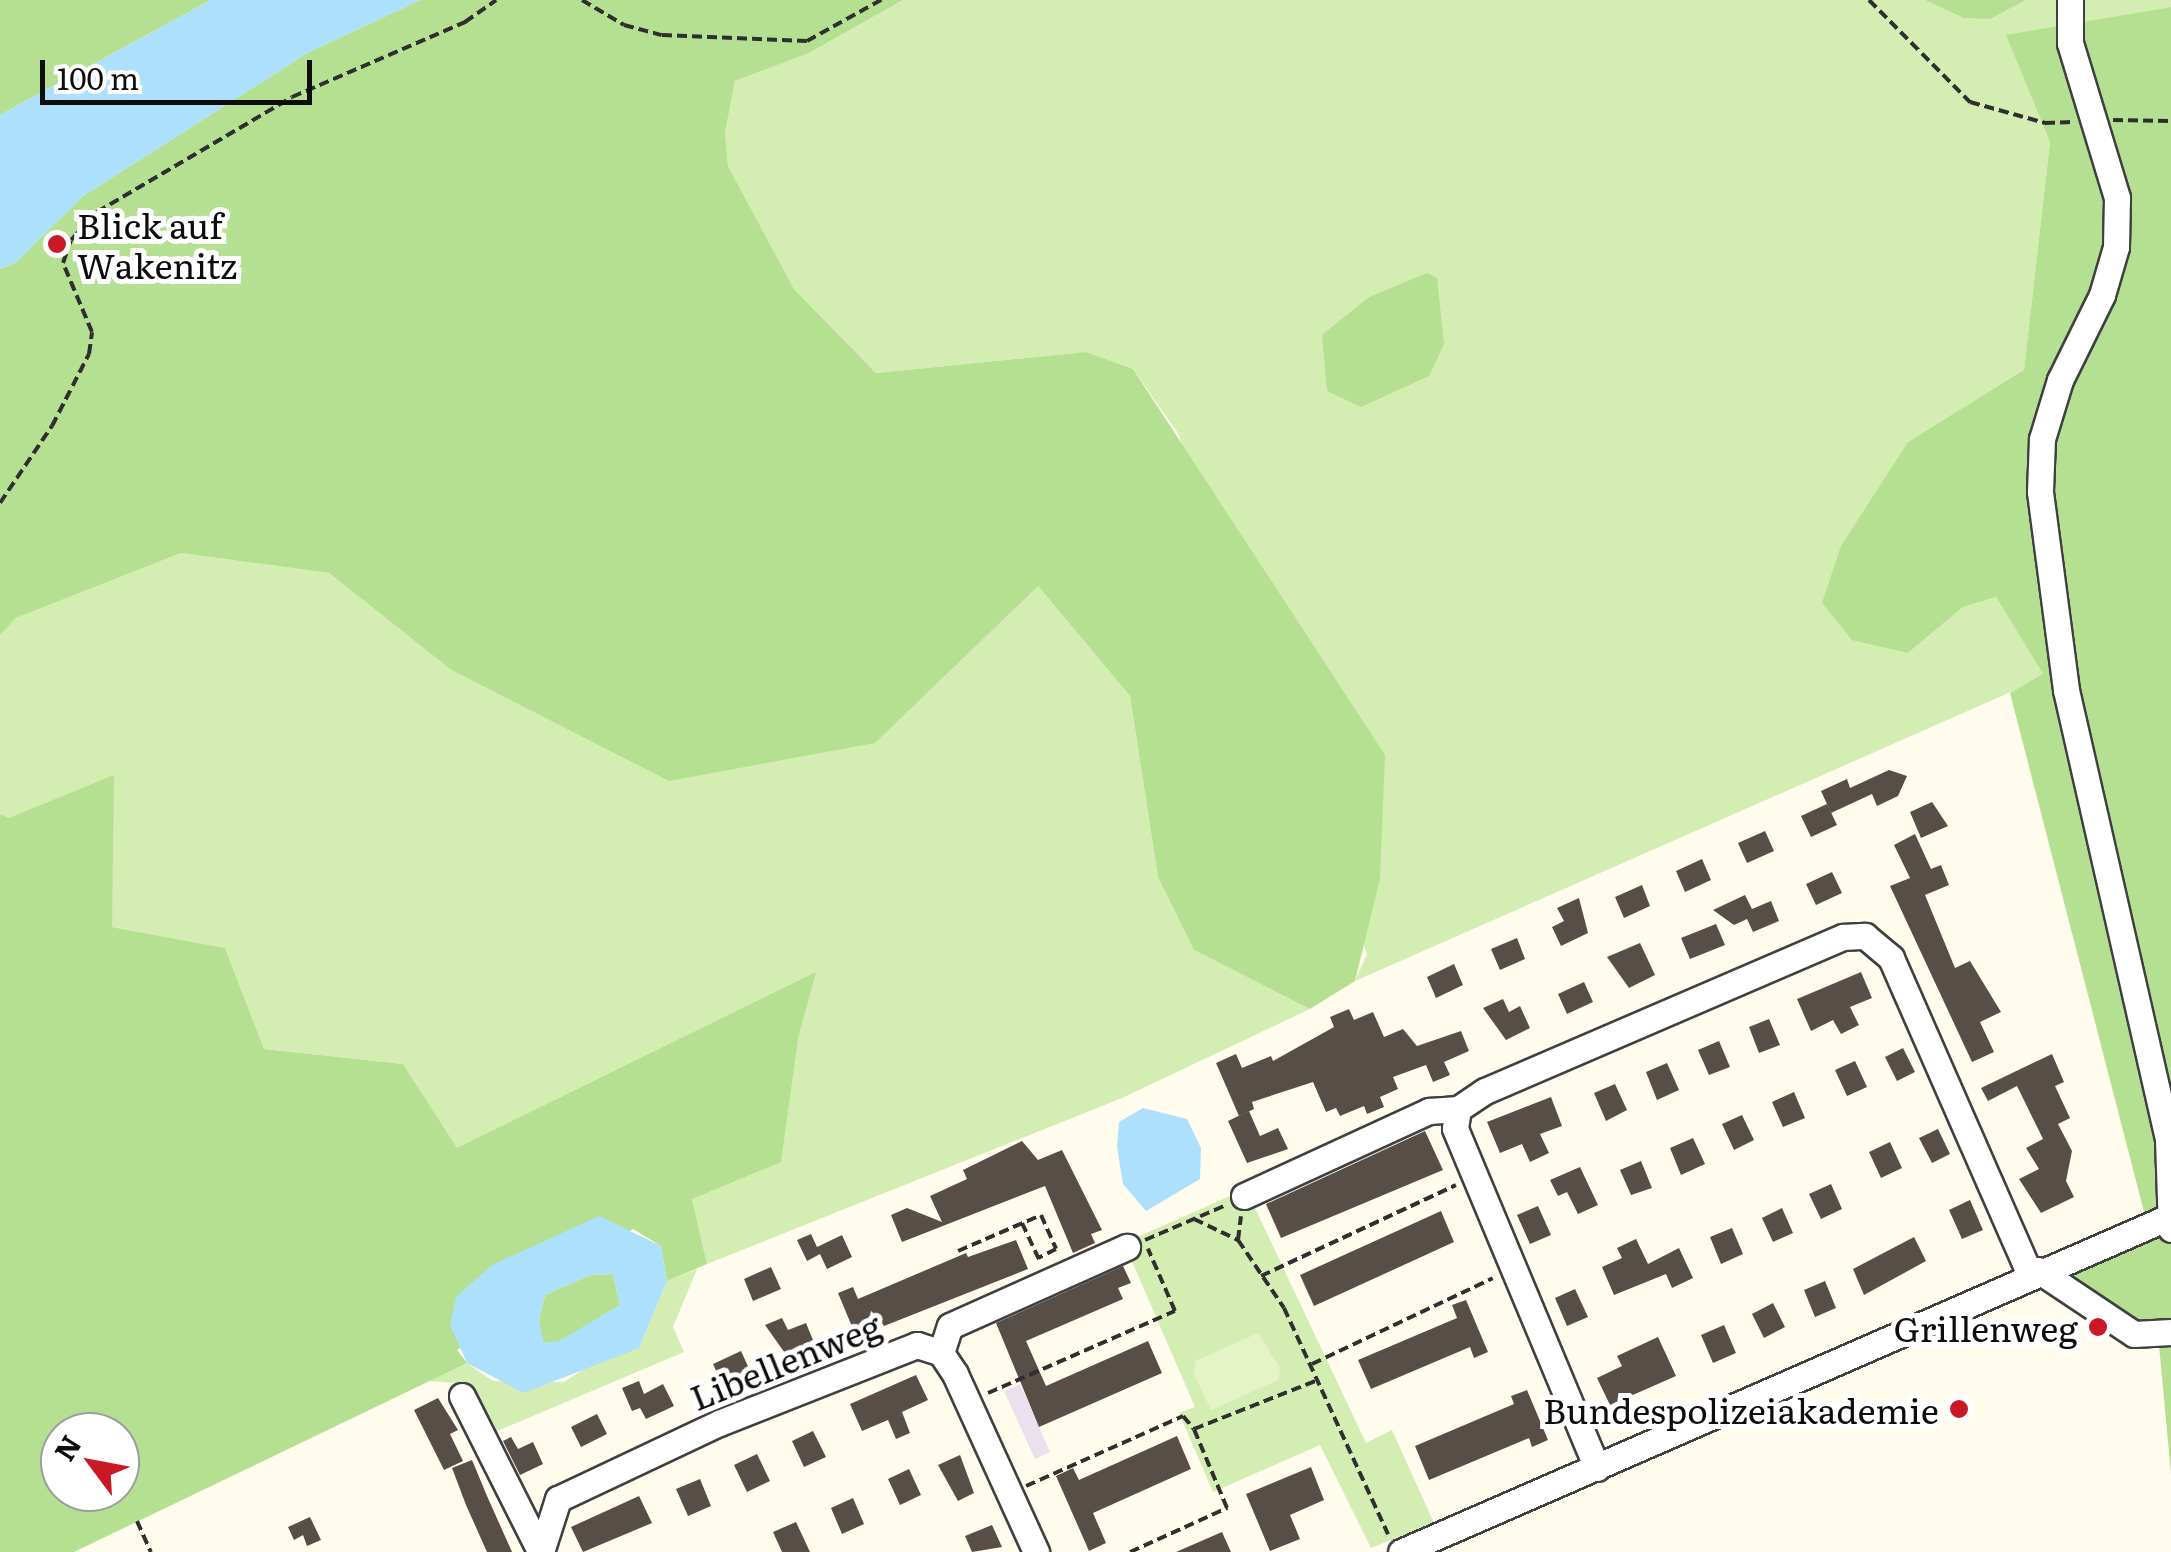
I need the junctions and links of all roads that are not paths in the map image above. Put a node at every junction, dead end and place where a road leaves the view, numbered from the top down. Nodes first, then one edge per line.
1 (2070, 0) edge
2 (1458, 1109) junction
3 (1244, 1196) road end
4 (2170, 1221) edge
5 (1136, 1244) road end
6 (2034, 1272) junction
7 (2167, 1334) edge
8 (941, 1353) junction
9 (462, 1396) dead end
10 (1597, 1468) junction
11 (539, 1550) edge
12 (1036, 1552) edge
13 (1399, 1552) edge

1 - 4 street
2 - 3 street
2 - 6 street
2 - 10 street
4 - 6 street
5 - 8 street
6 - 7 street
6 - 10 street
8 - 11 street, Libellenweg
8 - 12 street
9 - 11 street, Libellenweg
10 - 13 street

